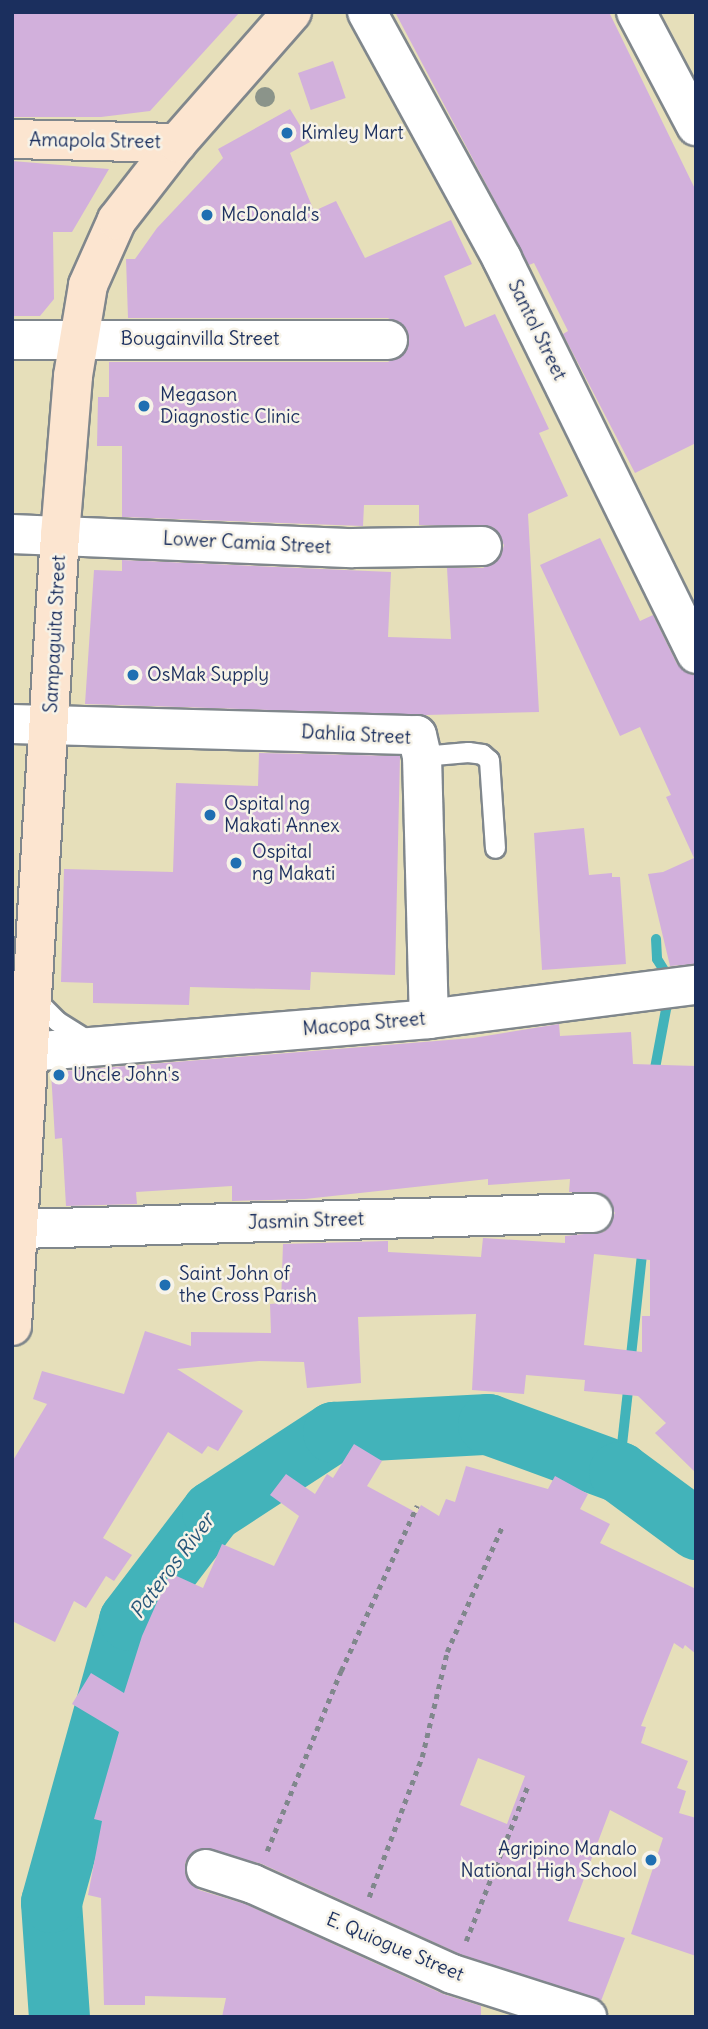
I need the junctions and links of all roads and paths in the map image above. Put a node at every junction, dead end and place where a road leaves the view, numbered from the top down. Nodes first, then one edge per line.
1 (292, 12) edge
2 (367, 12) edge
3 (636, 12) edge
4 (696, 125) edge
5 (12, 139) edge
6 (177, 143) junction
7 (80, 339) junction
8 (12, 340) edge
9 (388, 340) dead end
10 (12, 534) edge
11 (60, 535) junction
12 (482, 546) dead end
13 (696, 654) edge
14 (31, 725) edge
15 (422, 756) junction
16 (495, 848) dead end
17 (26, 896) edge
18 (696, 985) edge
19 (33, 997) junction
20 (429, 1019) junction
21 (102, 1048) junction
22 (24, 1070) edge
23 (593, 1213) dead end
24 (20, 1229) junction
25 (15, 1273) edge
26 (12, 1326) edge
27 (417, 1506) dead end
28 (502, 1527) dead end
29 (527, 1788) dead end
30 (206, 1869) dead end
31 (253, 1884) junction
32 (356, 1933) junction
33 (452, 1974) junction
34 (587, 2017) edge

1 - 6 street, Sampaguita Street
2 - 13 street, Santol Street
3 - 4 street
5 - 6 street, Amapola Street
6 - 7 street, Sampaguita Street
7 - 8 street, Bougainvilla Street
7 - 9 street, Bougainvilla Street
7 - 11 street, Sampaguita Street
10 - 11 street, Lower Camia Street
11 - 12 street, Lower Camia Street
11 - 14 street, Sampaguita Street
14 - 15 street, Dahlia Street
14 - 17 street, Sampaguita Street
15 - 16 lane
15 - 20 street, Dahlia Street
17 - 19 street, Sampaguita Street
18 - 20 street, Macopa Street
19 - 21 lane
19 - 22 street, Sampaguita Street
20 - 21 street, Macopa Street
21 - 22 street, Macopa Street
22 - 24 street, Sampaguita Street
23 - 24 street, Jasmin Street
24 - 25 street, Sampaguita Street
25 - 26 street, Sampaguita Street
27 - 31 path
28 - 32 path
29 - 33 path
30 - 31 street, E. Quiogue Street
31 - 32 street, E. Quiogue Street
32 - 33 street, E. Quiogue Street
33 - 34 street, E. Quiogue Street

